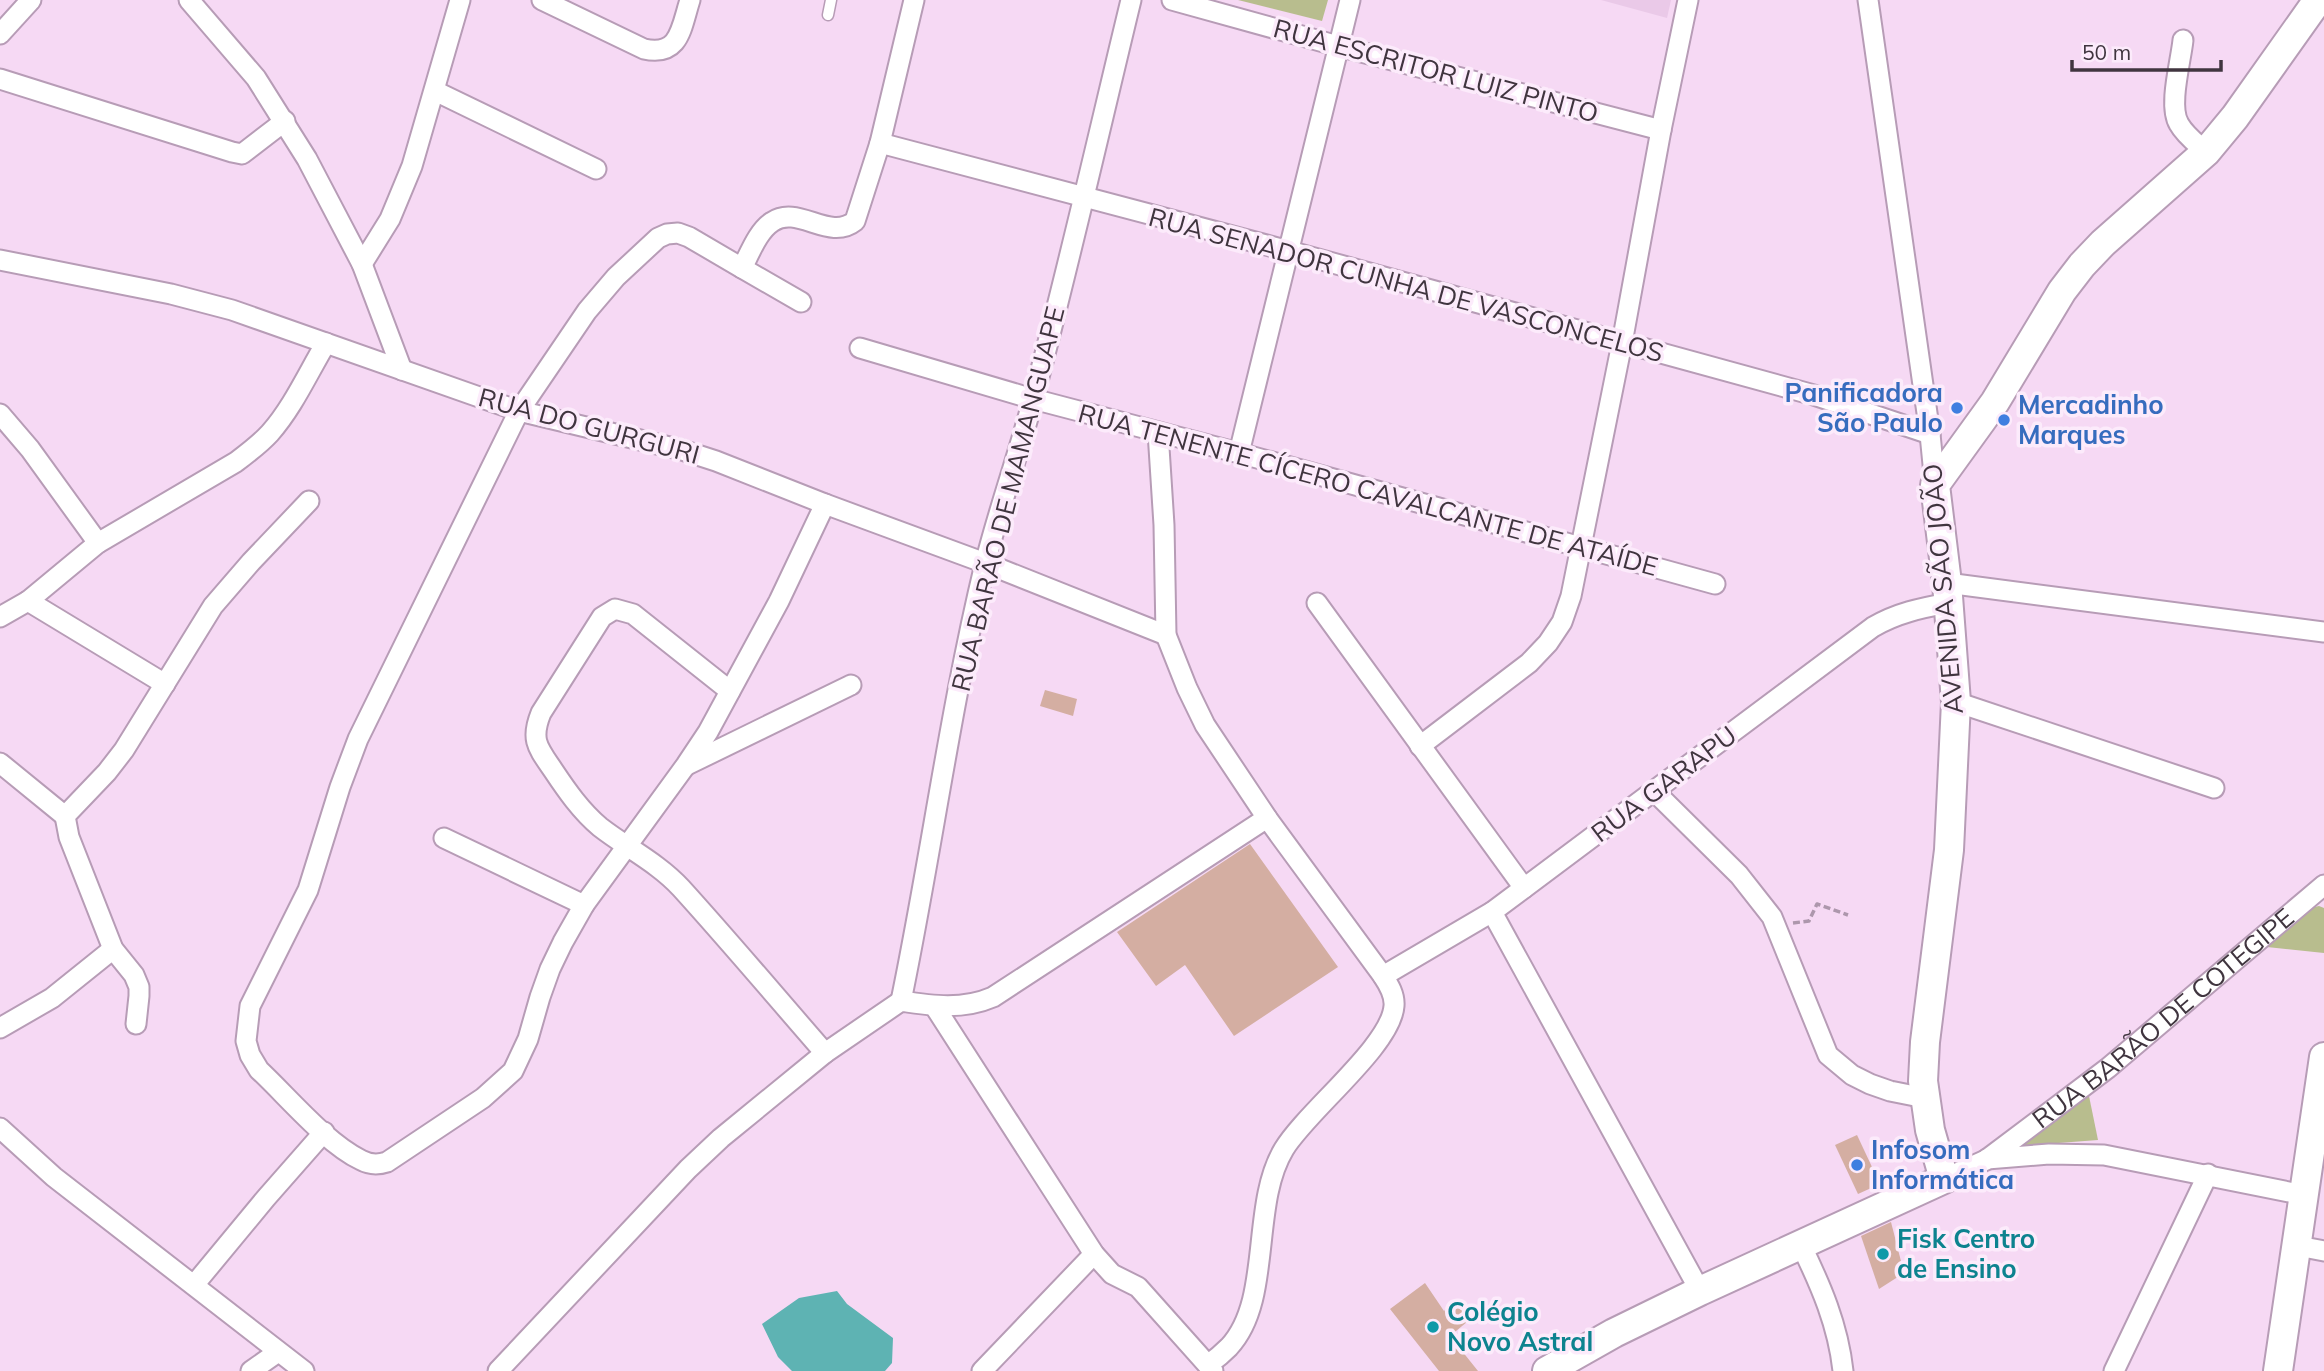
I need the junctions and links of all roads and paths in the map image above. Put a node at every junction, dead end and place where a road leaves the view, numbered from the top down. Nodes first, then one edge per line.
1 (31, 0) edge
2 (189, 0) edge
3 (460, 0) edge
4 (542, 0) edge
5 (690, 0) edge
6 (831, 0) edge
7 (914, 0) edge
8 (1131, 0) edge
9 (1171, 0) edge
10 (1350, 0) edge
11 (1688, 0) edge
12 (1868, 0) edge
13 (2318, 0) edge
14 (828, 15) dead end
15 (0, 34) edge
16 (2183, 40) dead end
17 (1338, 46) junction
18 (0, 79) edge
19 (435, 91) junction
20 (285, 121) junction
21 (1661, 130) junction
22 (880, 143) junction
23 (2206, 152) junction
24 (596, 169) dead end
25 (1084, 199) junction
26 (1289, 251) junction
27 (0, 260) edge
28 (362, 264) junction
29 (742, 268) junction
30 (801, 302) dead end
31 (326, 343) junction
32 (1622, 343) junction
33 (860, 348) dead end
34 (402, 370) junction
35 (1033, 399) junction
36 (519, 411) junction
37 (0, 414) edge
38 (1158, 432) junction
39 (1930, 434) junction
40 (1239, 453) junction
41 (1935, 485) junction
42 (309, 501) dead end
43 (825, 505) junction
44 (98, 543) junction
45 (1580, 548) junction
46 (985, 563) junction
47 (1715, 584) dead end
48 (1948, 593) junction
49 (28, 601) junction
50 (1317, 603) dead end
51 (0, 617) edge
52 (2324, 632) edge
53 (1166, 635) junction
54 (165, 684) junction
55 (851, 685) dead end
56 (730, 691) junction
57 (1956, 702) junction
58 (1420, 746) junction
59 (0, 763) edge
60 (687, 765) junction
61 (2214, 788) dead end
62 (1654, 791) junction
63 (65, 816) junction
64 (1268, 818) junction
65 (444, 838) dead end
66 (627, 847) junction
67 (2324, 885) edge
68 (1524, 888) junction
69 (584, 905) junction
70 (1492, 912) junction
71 (1848, 915) dead end
72 (1776, 926) junction
73 (113, 949) junction
74 (1383, 976) junction
75 (901, 1001) junction
76 (935, 1007) junction
77 (135, 1024) dead end
78 (0, 1028) edge
79 (825, 1053) junction
80 (2324, 1057) edge
81 (1925, 1098) junction
82 (0, 1128) edge
83 (324, 1132) junction
84 (1986, 1160) junction
85 (2208, 1174) junction
86 (1944, 1179) junction
87 (2304, 1195) junction
88 (1801, 1245) junction
89 (2311, 1249) edge
90 (1094, 1255) junction
91 (194, 1285) junction
92 (1700, 1291) junction
93 (278, 1352) junction
94 (1211, 1368) edge
95 (251, 1371) edge
96 (303, 1371) edge
97 (498, 1371) edge
98 (982, 1371) edge
99 (1547, 1371) edge
100 (1843, 1371) edge
101 (2114, 1371) edge
102 (2278, 1371) edge

1 - 15 street
2 - 20 street
3 - 19 street
4 - 5 street
6 - 14 lane
7 - 22 street
8 - 25 street, RUA BARÃO DE MAMANGUAPE
9 - 17 street, RUA ESCRITOR LUIZ PINTO
10 - 17 street
11 - 21 street
12 - 39 street, AVENIDA SÃO JOÃO
13 - 23 main road
16 - 23 street
17 - 21 street, RUA ESCRITOR LUIZ PINTO
17 - 26 street
18 - 20 street
19 - 24 street
19 - 28 street
20 - 28 street
21 - 32 street
22 - 25 street, RUA SENADOR CUNHA DE VASCONCELOS
22 - 29 street
23 - 41 main road
25 - 26 street, RUA SENADOR CUNHA DE VASCONCELOS
25 - 35 street, RUA BARÃO DE MAMANGUAPE
26 - 32 street, RUA SENADOR CUNHA DE VASCONCELOS
26 - 40 street
27 - 31 street, RUA DO GURGURI
28 - 34 street
29 - 30 street
29 - 36 street
31 - 34 street, RUA DO GURGURI
31 - 44 street
32 - 39 street, RUA SENADOR CUNHA DE VASCONCELOS
32 - 45 street
33 - 35 street, RUA TENENTE CÍCERO CAVALCANTE DE ATAÍDE
34 - 36 street, RUA DO GURGURI
35 - 38 street, RUA TENENTE CÍCERO CAVALCANTE DE ATAÍDE
35 - 46 street, RUA BARÃO DE MAMANGUAPE
36 - 43 street, RUA DO GURGURI
36 - 83 street
37 - 44 street
38 - 40 street, RUA TENENTE CÍCERO CAVALCANTE DE ATAÍDE
38 - 53 street
39 - 41 street, AVENIDA SÃO JOÃO
40 - 45 street, RUA TENENTE CÍCERO CAVALCANTE DE ATAÍDE
41 - 48 main road, AVENIDA SÃO JOÃO
42 - 54 street
43 - 46 street, RUA DO GURGURI
43 - 56 street
44 - 49 street
45 - 47 street, RUA TENENTE CÍCERO CAVALCANTE DE ATAÍDE
45 - 58 street
46 - 53 street, RUA DO GURGURI
46 - 75 street, RUA BARÃO DE MAMANGUAPE
48 - 52 street, RUA GARAPU
48 - 57 main road, AVENIDA SÃO JOÃO
48 - 62 street, RUA GARAPU
49 - 51 street
49 - 54 street
50 - 58 street
53 - 64 street
54 - 63 street
55 - 60 street
56 - 60 street
56 - 66 street
57 - 61 street
57 - 81 main road, AVENIDA SÃO JOÃO
58 - 68 street
59 - 63 street
60 - 66 street
62 - 68 street, RUA GARAPU
62 - 72 street
63 - 73 street
64 - 74 street
64 - 76 street
65 - 69 street
66 - 69 street
66 - 79 street
67 - 84 street, RUA BARÃO DE COTEGIPE
68 - 70 street, RUA GARAPU
69 - 83 street
70 - 74 street, RUA GARAPU
70 - 92 street
71 - 72 path
72 - 81 street
73 - 77 street
73 - 78 street
74 - 94 street
75 - 76 street
75 - 79 street
76 - 90 street
79 - 97 street
80 - 87 main road
81 - 86 main road, AVENIDA SÃO JOÃO
82 - 91 street
83 - 91 street
84 - 85 street
84 - 86 street, RUA BARÃO DE COTEGIPE
85 - 87 street
85 - 101 street
86 - 88 main road, RUA BARÃO DE COTEGIPE
87 - 89 main road
88 - 92 main road, RUA BARÃO DE COTEGIPE
88 - 100 street
89 - 102 main road
90 - 94 street
90 - 98 street
91 - 93 street
92 - 99 main road, RUA BARÃO DE COTEGIPE
93 - 95 street
93 - 96 street

